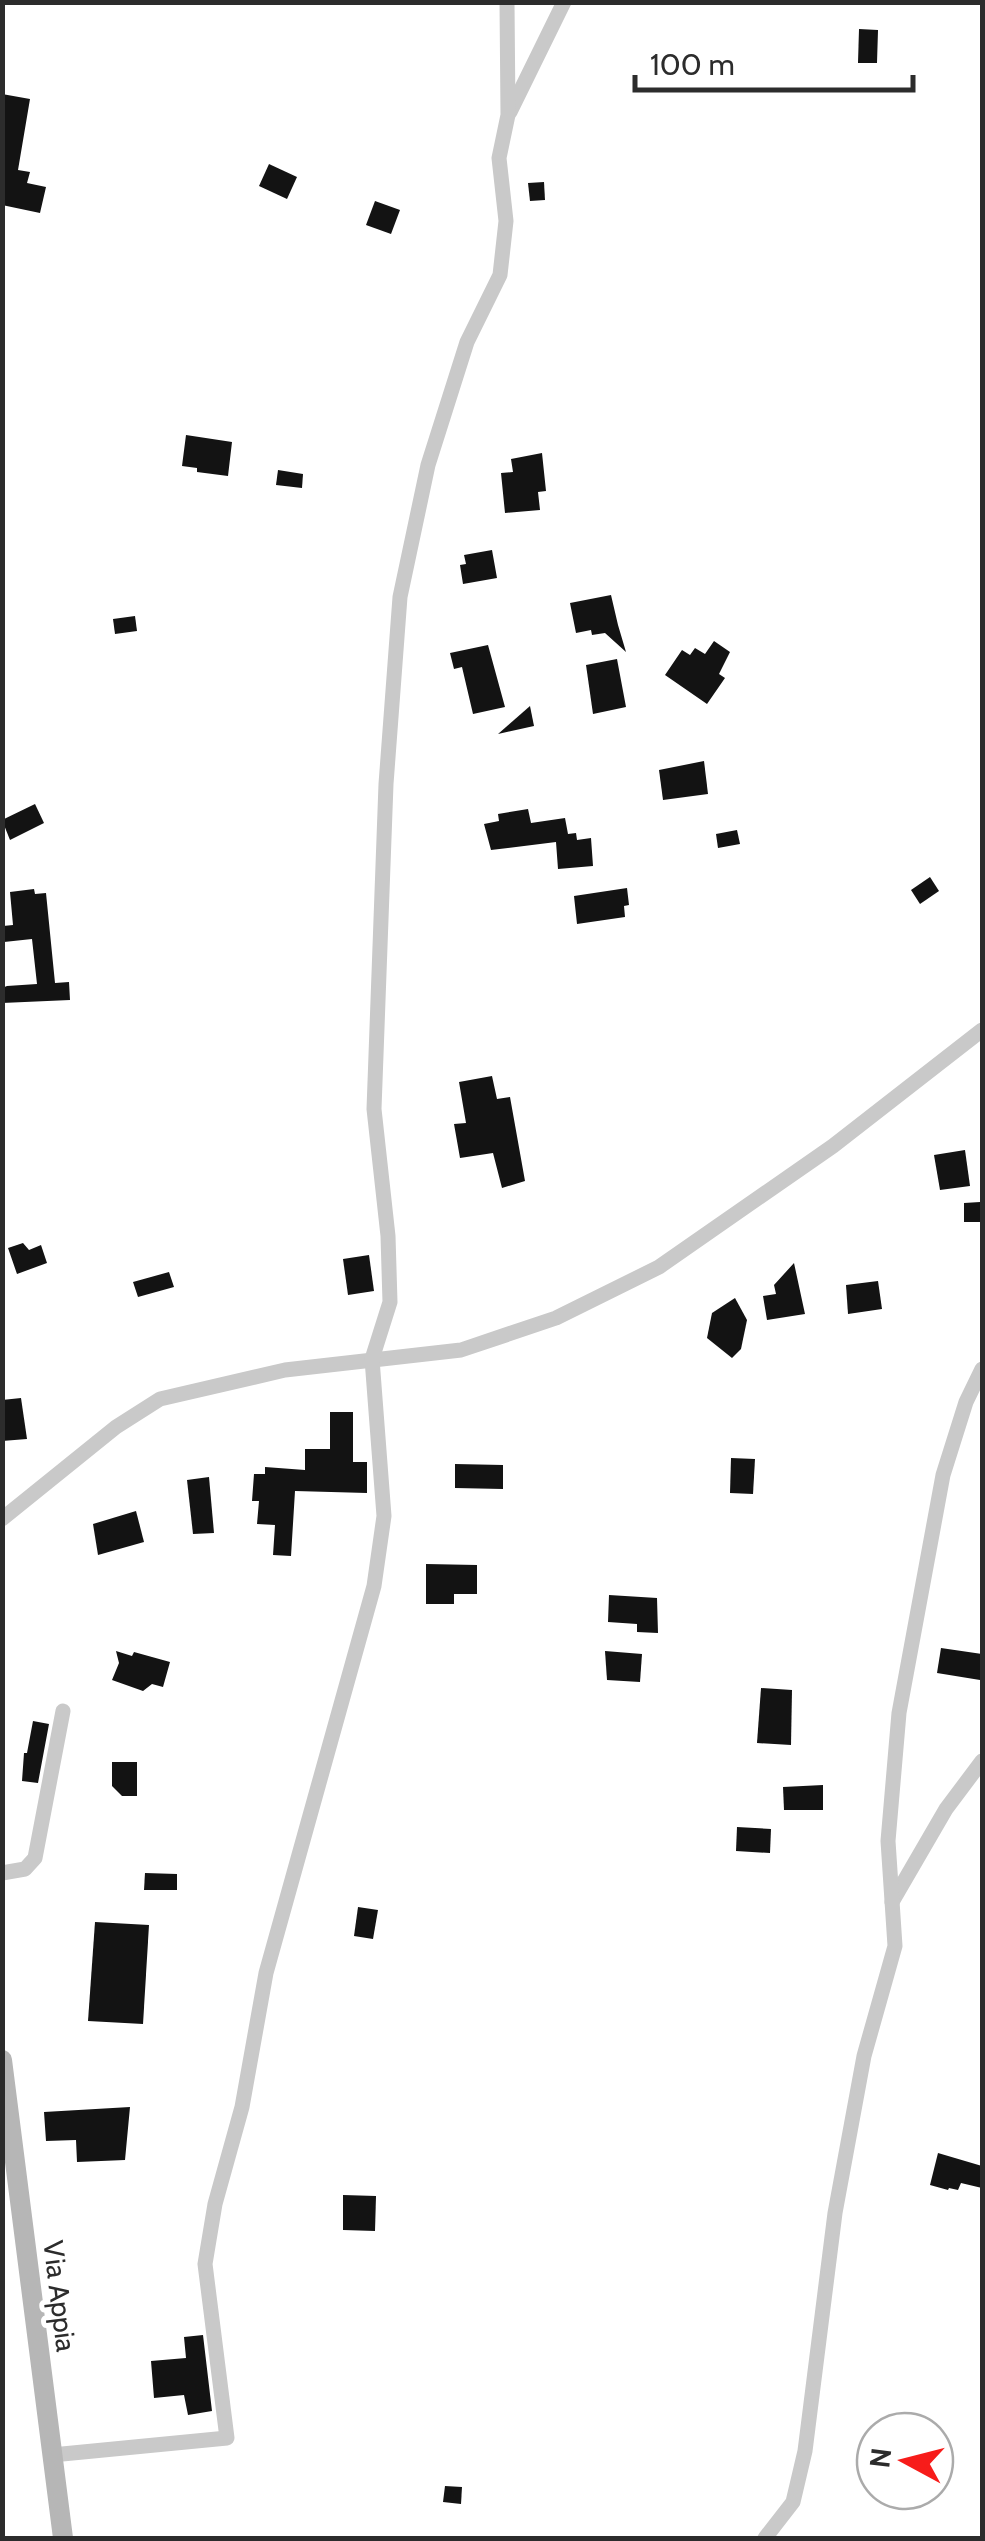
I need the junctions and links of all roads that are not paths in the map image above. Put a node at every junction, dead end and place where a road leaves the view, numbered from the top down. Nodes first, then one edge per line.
1 (508, 2) edge
2 (564, 2) edge
3 (508, 115) junction
4 (982, 1031) edge
5 (372, 1359) junction
6 (982, 1369) edge
7 (2, 1520) edge
8 (63, 1712) dead end
9 (982, 1761) edge
10 (2, 1874) edge
11 (892, 1902) junction
12 (2, 2060) edge
13 (52, 2455) junction
14 (62, 2538) edge
15 (765, 2538) edge

1 - 3 street
2 - 3 street
3 - 5 street
4 - 5 street
5 - 7 street
5 - 13 street
6 - 11 street
8 - 10 street
9 - 11 street
11 - 15 street
12 - 13 main road, Via Appia
13 - 14 main road, Via Appia

